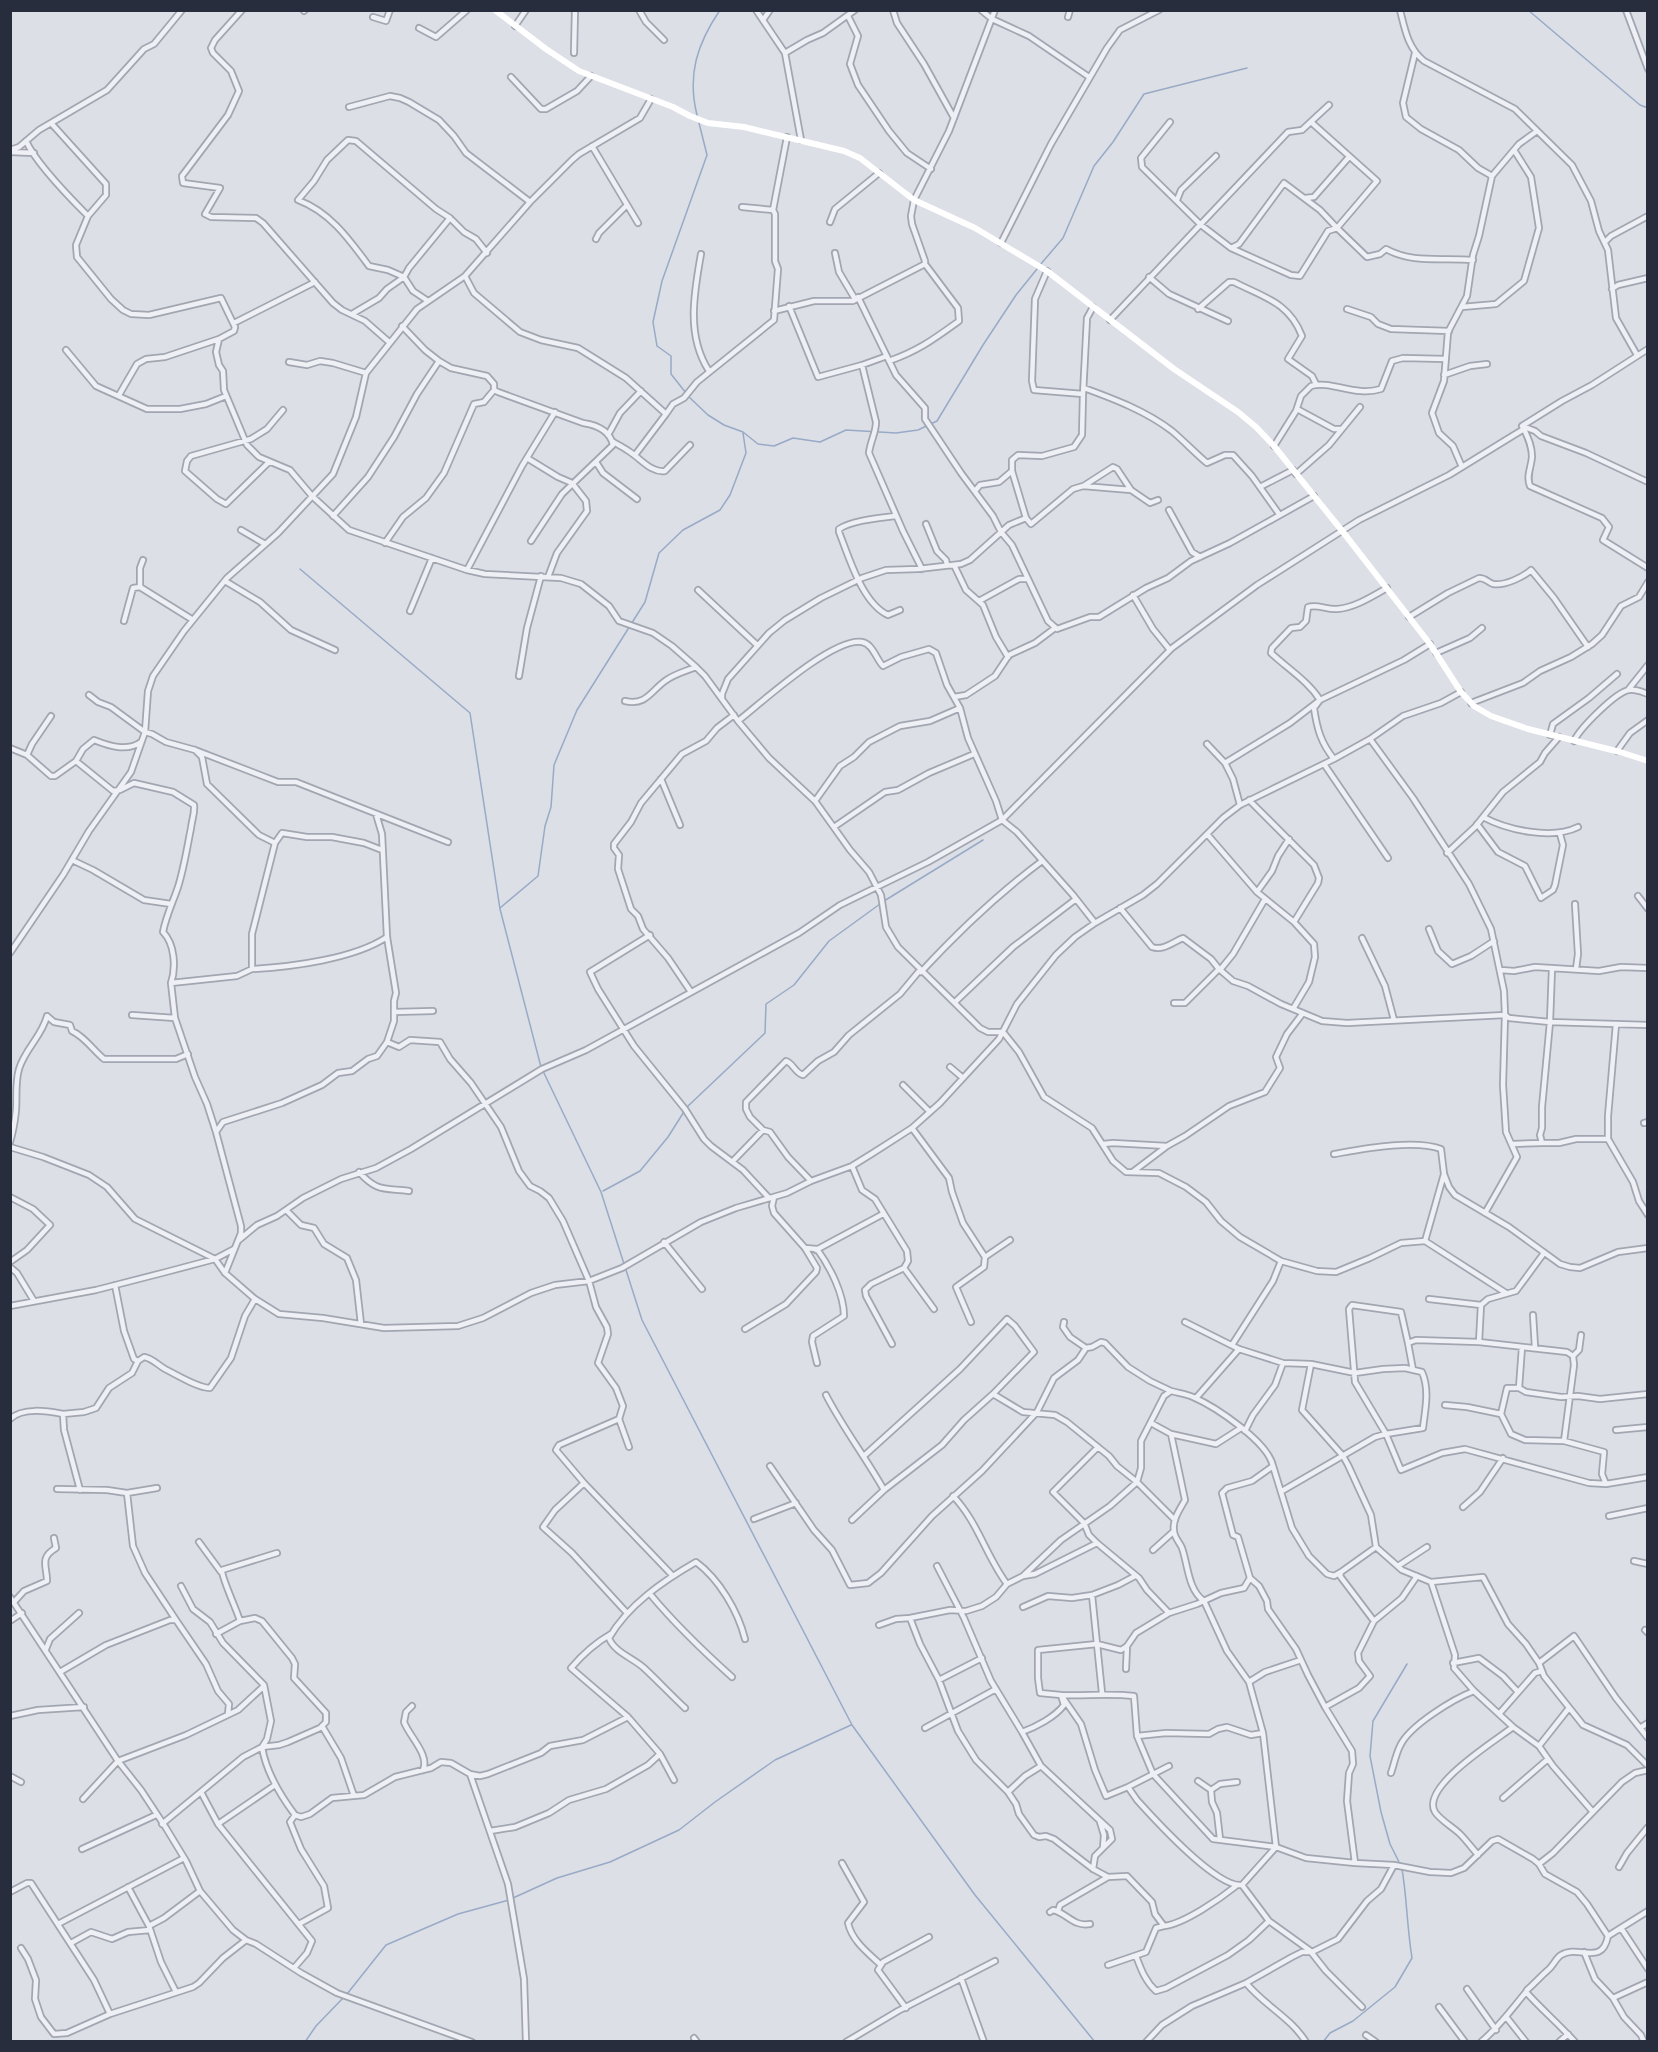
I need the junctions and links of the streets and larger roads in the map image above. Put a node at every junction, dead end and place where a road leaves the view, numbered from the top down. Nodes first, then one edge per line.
1 (182, 10) edge
2 (242, 10) edge
3 (390, 10) edge
4 (466, 10) edge
5 (495, 10) edge
6 (526, 10) edge
7 (575, 10) edge
8 (639, 10) edge
9 (756, 10) edge
10 (770, 10) edge
11 (855, 10) edge
12 (893, 10) edge
13 (981, 10) edge
14 (995, 10) edge
15 (1070, 10) edge
16 (1159, 10) edge
17 (1400, 10) edge
18 (1626, 10) edge
19 (848, 16) junction
20 (373, 17) dead end
21 (1068, 17) dead end
22 (992, 19) junction
23 (763, 20) junction
24 (515, 26) junction
25 (419, 28) dead end
26 (664, 40) dead end
27 (574, 53) dead end
28 (785, 53) junction
29 (1415, 53) junction
30 (1647, 69) edge
31 (511, 76) dead end
32 (591, 76) junction
33 (1089, 77) junction
34 (651, 99) junction
35 (1329, 105) dead end
36 (349, 107) dead end
37 (954, 118) junction
38 (1170, 122) dead end
39 (1311, 122) junction
40 (51, 123) junction
41 (1537, 131) junction
42 (787, 137) junction
43 (801, 140) junction
44 (26, 141) junction
45 (592, 146) junction
46 (1514, 150) junction
47 (10, 151) edge
48 (33, 153) junction
49 (1216, 156) dead end
50 (1349, 157) junction
51 (931, 169) junction
52 (879, 173) junction
53 (1492, 176) junction
54 (1305, 198) junction
55 (914, 200) junction
56 (1177, 200) junction
57 (530, 202) junction
58 (627, 205) junction
59 (742, 207) dead end
60 (773, 210) junction
61 (88, 216) junction
62 (1647, 216) edge
63 (450, 218) junction
64 (830, 222) dead end
65 (638, 224) dead end
66 (1201, 225) junction
67 (1337, 228) junction
68 (596, 239) dead end
69 (1605, 242) junction
70 (1001, 243) junction
71 (1231, 248) junction
72 (487, 253) junction
73 (835, 253) dead end
74 (701, 254) dead end
75 (1473, 261) junction
76 (925, 264) junction
77 (1045, 270) junction
78 (465, 276) junction
79 (404, 277) junction
80 (1149, 277) junction
81 (1647, 278) edge
82 (315, 282) junction
83 (1612, 289) junction
84 (856, 298) junction
85 (428, 301) junction
86 (789, 306) junction
87 (1093, 307) junction
88 (1462, 307) junction
89 (1198, 309) junction
90 (1347, 309) dead end
91 (774, 311) junction
92 (352, 314) junction
93 (1110, 320) junction
94 (1227, 321) dead end
95 (234, 323) junction
96 (402, 326) junction
97 (1449, 331) junction
98 (219, 339) junction
99 (388, 342) junction
100 (66, 350) dead end
101 (1647, 350) edge
102 (1637, 355) junction
103 (888, 358) junction
104 (1446, 359) junction
105 (439, 361) junction
106 (289, 362) dead end
107 (1487, 364) dead end
108 (862, 365) junction
109 (709, 371) junction
110 (366, 373) junction
111 (1444, 375) junction
112 (1316, 384) junction
113 (1084, 388) junction
114 (494, 390) junction
115 (641, 391) junction
116 (1083, 394) junction
117 (119, 395) junction
118 (226, 396) junction
119 (1360, 407) dead end
120 (1297, 409) junction
121 (283, 410) dead end
122 (555, 412) junction
123 (666, 414) junction
124 (1523, 427) junction
125 (1341, 429) junction
126 (608, 435) junction
127 (612, 441) junction
128 (245, 442) junction
129 (690, 445) dead end
130 (1274, 446) junction
131 (635, 455) junction
132 (527, 458) junction
133 (269, 462) junction
134 (596, 462) junction
135 (1462, 467) junction
136 (1012, 471) junction
137 (1294, 472) junction
138 (1647, 482) edge
139 (572, 483) junction
140 (1083, 486) junction
141 (1260, 487) junction
142 (1131, 490) junction
143 (975, 491) junction
144 (312, 496) junction
145 (1314, 496) junction
146 (637, 499) dead end
147 (1158, 501) dead end
148 (1169, 510) dead end
149 (1279, 514) junction
150 (333, 516) junction
151 (896, 516) junction
152 (1026, 518) junction
153 (926, 524) dead end
154 (241, 530) dead end
155 (1001, 531) junction
156 (1343, 532) junction
157 (531, 541) dead end
158 (386, 543) junction
159 (265, 544) junction
160 (1200, 557) junction
161 (432, 558) junction
162 (143, 560) dead end
163 (947, 565) junction
164 (954, 565) junction
165 (1647, 568) edge
166 (922, 569) junction
167 (467, 570) junction
168 (541, 576) junction
169 (548, 577) junction
170 (1028, 579) junction
171 (858, 580) junction
172 (225, 581) junction
173 (1647, 582) edge
174 (140, 587) junction
175 (1387, 588) junction
176 (698, 590) dead end
177 (1133, 595) junction
178 (979, 601) junction
179 (900, 610) dead end
180 (410, 611) dead end
181 (1409, 617) junction
182 (193, 620) junction
183 (124, 621) dead end
184 (1055, 627) junction
185 (1482, 628) dead end
186 (1430, 644) junction
187 (757, 645) junction
188 (1588, 647) junction
189 (335, 650) dead end
190 (1170, 650) junction
191 (1436, 653) junction
192 (1008, 657) junction
193 (1647, 665) edge
194 (696, 667) junction
195 (1617, 674) dead end
196 (519, 676) dead end
197 (1629, 690) junction
198 (1461, 692) junction
199 (1647, 694) edge
200 (89, 695) dead end
201 (954, 697) junction
202 (722, 698) junction
203 (1320, 700) junction
204 (625, 701) dead end
205 (1471, 703) junction
206 (960, 708) junction
207 (734, 715) junction
208 (51, 716) dead end
209 (1647, 720) edge
210 (738, 722) junction
211 (145, 732) junction
212 (1550, 735) junction
213 (1559, 737) junction
214 (1370, 739) junction
215 (143, 741) junction
216 (1574, 741) junction
217 (1207, 744) dead end
218 (11, 748) edge
219 (195, 750) junction
220 (1617, 751) junction
221 (974, 754) junction
222 (27, 755) junction
223 (1334, 759) junction
224 (76, 761) junction
225 (1647, 761) edge
226 (1225, 763) junction
227 (1324, 764) junction
228 (661, 779) junction
229 (120, 790) junction
230 (1249, 800) junction
231 (815, 801) junction
232 (1240, 805) junction
233 (376, 814) junction
234 (1483, 817) junction
235 (1002, 820) junction
236 (1477, 824) junction
237 (680, 825) dead end
238 (834, 827) junction
239 (1578, 827) dead end
240 (1207, 834) junction
241 (1560, 834) junction
242 (1289, 839) junction
243 (448, 842) dead end
244 (274, 843) junction
245 (382, 850) junction
246 (1447, 853) junction
247 (1388, 858) dead end
248 (72, 860) junction
249 (1042, 861) junction
250 (878, 887) junction
251 (1257, 892) junction
252 (1638, 896) dead end
253 (1076, 898) junction
254 (1265, 899) junction
255 (171, 904) junction
256 (1575, 904) dead end
257 (1120, 908) junction
258 (1647, 909) edge
259 (1294, 922) junction
260 (1095, 923) junction
261 (1429, 930) dead end
262 (650, 935) junction
263 (387, 937) junction
264 (1362, 938) dead end
265 (1494, 941) junction
266 (13, 943) edge
267 (10, 953) edge
268 (1552, 968) junction
269 (1647, 968) edge
270 (252, 969) junction
271 (1220, 969) junction
272 (1576, 969) junction
273 (1501, 970) junction
274 (921, 971) junction
275 (171, 983) junction
276 (691, 992) junction
277 (955, 1002) junction
278 (1174, 1003) dead end
279 (1293, 1009) junction
280 (432, 1011) dead end
281 (394, 1012) junction
282 (1303, 1013) junction
283 (132, 1015) dead end
284 (1507, 1016) junction
285 (176, 1018) junction
286 (1394, 1020) junction
287 (1550, 1022) junction
288 (1616, 1024) junction
289 (1647, 1025) edge
290 (624, 1029) junction
291 (1003, 1032) junction
292 (387, 1042) junction
293 (188, 1054) junction
294 (950, 1067) dead end
295 (963, 1078) junction
296 (903, 1085) dead end
297 (487, 1105) junction
298 (930, 1112) junction
299 (912, 1128) junction
300 (763, 1130) junction
301 (216, 1132) junction
302 (1608, 1139) junction
303 (10, 1142) edge
304 (1542, 1143) junction
305 (1104, 1144) junction
306 (1513, 1144) junction
307 (1167, 1146) junction
308 (10, 1147) edge
309 (1334, 1154) dead end
310 (732, 1162) junction
311 (852, 1166) junction
312 (359, 1172) junction
313 (1133, 1172) junction
314 (1444, 1174) junction
315 (810, 1181) junction
316 (409, 1191) dead end
317 (10, 1197) edge
318 (771, 1197) junction
319 (286, 1210) junction
320 (1485, 1213) junction
321 (883, 1214) junction
322 (1647, 1215) edge
323 (239, 1240) junction
324 (1010, 1240) dead end
325 (1425, 1241) junction
326 (664, 1242) junction
327 (805, 1248) junction
328 (1647, 1248) edge
329 (234, 1249) junction
330 (817, 1249) junction
331 (1544, 1252) junction
332 (810, 1256) junction
333 (985, 1257) junction
334 (215, 1259) junction
335 (1281, 1261) junction
336 (10, 1262) edge
337 (10, 1267) edge
338 (904, 1268) junction
339 (225, 1274) junction
340 (589, 1281) junction
341 (115, 1285) junction
342 (702, 1289) dead end
343 (1506, 1293) junction
344 (255, 1299) junction
345 (1429, 1299) dead end
346 (34, 1301) junction
347 (1481, 1305) junction
348 (10, 1306) edge
349 (934, 1309) dead end
350 (1533, 1315) dead end
351 (971, 1322) dead end
352 (1064, 1322) dead end
353 (1185, 1322) dead end
354 (361, 1324) junction
355 (746, 1329) dead end
356 (1581, 1335) dead end
357 (1479, 1342) junction
358 (1408, 1343) junction
359 (892, 1344) dead end
360 (1232, 1345) junction
361 (1522, 1347) junction
362 (1535, 1347) junction
363 (1086, 1348) junction
364 (1239, 1349) junction
365 (1573, 1356) junction
366 (138, 1361) junction
367 (817, 1363) dead end
368 (1283, 1363) junction
369 (1311, 1365) junction
370 (1413, 1370) junction
371 (1355, 1373) junction
372 (1519, 1388) junction
373 (1171, 1391) junction
374 (993, 1394) junction
375 (1647, 1394) edge
376 (826, 1395) dead end
377 (1570, 1397) junction
378 (1196, 1398) junction
379 (1445, 1405) dead end
380 (1037, 1412) junction
381 (63, 1414) junction
382 (1501, 1414) junction
383 (10, 1419) edge
384 (619, 1419) junction
385 (1150, 1423) junction
386 (1647, 1427) edge
387 (1243, 1430) junction
388 (1616, 1430) dead end
389 (1171, 1434) junction
390 (1386, 1434) junction
391 (1564, 1441) junction
392 (629, 1447) dead end
393 (1098, 1447) junction
394 (865, 1455) junction
395 (1342, 1456) junction
396 (1503, 1458) junction
397 (770, 1466) dead end
398 (1273, 1466) junction
399 (1647, 1477) edge
400 (1137, 1482) junction
401 (584, 1483) junction
402 (1606, 1484) junction
403 (157, 1488) dead end
404 (57, 1489) dead end
405 (80, 1490) junction
406 (884, 1490) junction
407 (1282, 1491) junction
408 (127, 1493) junction
409 (953, 1496) junction
410 (796, 1503) junction
411 (1463, 1507) dead end
412 (1647, 1508) edge
413 (1609, 1516) dead end
414 (754, 1519) dead end
415 (852, 1520) dead end
416 (1175, 1520) junction
417 (1084, 1523) junction
418 (1173, 1532) junction
419 (54, 1538) dead end
420 (199, 1542) dead end
421 (1097, 1543) junction
422 (1376, 1547) junction
423 (1427, 1548) dead end
424 (1153, 1550) dead end
425 (277, 1553) dead end
426 (1634, 1561) dead end
427 (1647, 1564) edge
428 (937, 1566) dead end
429 (1398, 1566) junction
430 (221, 1572) junction
431 (1341, 1572) junction
432 (672, 1575) junction
433 (1023, 1576) junction
434 (1135, 1576) junction
435 (1417, 1576) junction
436 (1250, 1578) junction
437 (1431, 1582) junction
438 (1007, 1584) junction
439 (181, 1586) dead end
440 (650, 1594) junction
441 (1092, 1595) junction
442 (10, 1597) edge
443 (1204, 1601) junction
444 (14, 1602) junction
445 (1023, 1607) dead end
446 (961, 1611) junction
447 (22, 1613) junction
448 (79, 1613) dead end
449 (627, 1613) junction
450 (1169, 1613) junction
451 (910, 1618) junction
452 (176, 1620) junction
453 (10, 1621) edge
454 (240, 1621) junction
455 (1374, 1621) junction
456 (879, 1625) dead end
457 (216, 1634) junction
458 (611, 1634) junction
459 (745, 1639) dead end
460 (1097, 1644) junction
461 (1127, 1646) junction
462 (46, 1649) junction
463 (982, 1658) junction
464 (1301, 1660) junction
465 (1454, 1663) junction
466 (1539, 1663) junction
467 (1126, 1669) dead end
468 (1542, 1671) junction
469 (60, 1672) junction
470 (732, 1677) dead end
471 (939, 1680) junction
472 (1249, 1683) junction
473 (264, 1686) junction
474 (996, 1689) junction
475 (1474, 1691) junction
476 (1518, 1692) junction
477 (1102, 1693) junction
478 (1061, 1695) junction
479 (78, 1699) junction
480 (74, 1706) junction
481 (412, 1706) dead end
482 (84, 1707) junction
483 (1325, 1707) junction
484 (685, 1708) dead end
485 (1569, 1708) junction
486 (228, 1714) junction
487 (953, 1714) junction
488 (1499, 1714) junction
489 (10, 1716) edge
490 (627, 1718) junction
491 (1647, 1723) edge
492 (322, 1726) junction
493 (1513, 1727) junction
494 (925, 1728) dead end
495 (1640, 1728) junction
496 (1022, 1732) junction
497 (1263, 1733) junction
498 (1137, 1736) junction
499 (1647, 1738) edge
500 (1539, 1746) junction
501 (262, 1747) junction
502 (660, 1754) junction
503 (1548, 1759) junction
504 (118, 1761) junction
505 (1041, 1766) junction
506 (1169, 1766) dead end
507 (1647, 1768) edge
508 (423, 1770) junction
509 (1391, 1773) dead end
510 (470, 1774) junction
511 (1153, 1774) junction
512 (10, 1776) edge
513 (674, 1780) dead end
514 (1197, 1781) dead end
515 (21, 1782) dead end
516 (1237, 1782) dead end
517 (275, 1785) junction
518 (1128, 1787) junction
519 (1211, 1790) junction
520 (201, 1792) junction
521 (1008, 1792) junction
522 (354, 1796) junction
523 (83, 1798) dead end
524 (1503, 1798) dead end
525 (1593, 1812) junction
526 (156, 1815) junction
527 (295, 1815) junction
528 (162, 1824) junction
529 (218, 1824) junction
530 (1647, 1827) edge
531 (490, 1831) junction
532 (1220, 1839) junction
533 (1276, 1847) junction
534 (82, 1849) dead end
535 (1478, 1855) junction
536 (184, 1858) junction
537 (842, 1863) dead end
538 (1354, 1863) junction
539 (1539, 1864) junction
540 (1394, 1865) junction
541 (1619, 1867) dead end
542 (1093, 1869) junction
543 (1108, 1877) junction
544 (1242, 1885) junction
545 (1236, 1886) junction
546 (128, 1887) junction
547 (200, 1891) junction
548 (10, 1892) edge
549 (1058, 1911) junction
550 (1647, 1911) edge
551 (1050, 1912) dead end
552 (1269, 1921) junction
553 (1090, 1923) dead end
554 (58, 1924) junction
555 (299, 1924) junction
556 (1164, 1926) junction
557 (149, 1928) junction
558 (1621, 1928) junction
559 (1608, 1936) junction
560 (929, 1937) dead end
561 (246, 1940) junction
562 (71, 1943) junction
563 (21, 1948) dead end
564 (1312, 1952) junction
565 (1584, 1952) junction
566 (1136, 1956) junction
567 (995, 1961) dead end
568 (881, 1965) junction
569 (1108, 1965) dead end
570 (294, 1968) junction
571 (1647, 1969) edge
572 (962, 1978) junction
573 (1647, 1982) edge
574 (1246, 1983) junction
575 (1467, 1989) dead end
576 (176, 1992) junction
577 (1526, 1992) junction
578 (1613, 1998) junction
579 (1362, 2007) dead end
580 (1439, 2007) dead end
581 (906, 2008) junction
582 (110, 2014) junction
583 (1507, 2018) junction
584 (1496, 2030) junction
585 (1568, 2034) junction
586 (459, 2035) junction
587 (1366, 2035) dead end
588 (457, 2042) edge
589 (472, 2042) edge
590 (525, 2042) edge
591 (846, 2042) edge
592 (984, 2042) edge
593 (1146, 2042) edge
594 (1306, 2042) edge
595 (1376, 2042) edge
596 (1465, 2042) edge
597 (1481, 2042) edge
598 (1526, 2042) edge
599 (1559, 2042) edge
600 (1575, 2042) edge
601 (1644, 2042) edge

1 - 40 street
2 - 82 street
3 - 20 street
4 - 25 street
5 - 24 street
6 - 24 street
7 - 27 street
8 - 26 street
9 - 23 street
10 - 23 street
11 - 19 street
12 - 37 street
13 - 22 street
14 - 22 street
15 - 21 street
16 - 33 street
17 - 29 street
18 - 30 street
19 - 28 street
19 - 51 street
22 - 33 street
22 - 37 street
23 - 28 street
24 - 32 street
28 - 43 street
29 - 41 street
29 - 53 street
31 - 32 street
32 - 34 street
33 - 70 street
34 - 42 street
34 - 45 street
35 - 39 street
36 - 57 street
37 - 51 street
38 - 56 street
39 - 50 street
39 - 66 street
40 - 44 street
40 - 61 street
41 - 46 street
41 - 69 street
42 - 43 street
42 - 60 street
43 - 52 street
44 - 47 street
44 - 48 street
45 - 57 street
45 - 58 street
46 - 53 street
46 - 88 street
47 - 48 street
48 - 61 street
49 - 56 street
50 - 54 street
50 - 67 street
51 - 55 street
52 - 55 street
52 - 64 street
53 - 75 street
54 - 67 street
54 - 71 street
55 - 70 street
55 - 76 street
56 - 66 street
57 - 72 street
58 - 65 street
58 - 68 street
59 - 60 street
60 - 91 street
61 - 95 street
62 - 69 street
63 - 72 street
63 - 79 street
63 - 79 street
66 - 71 street
66 - 80 street
67 - 71 street
67 - 75 street
69 - 83 street
70 - 77 street
72 - 78 street
73 - 84 street
74 - 109 street
75 - 88 street
76 - 84 street
76 - 103 street
77 - 87 street
77 - 116 street
78 - 85 street
78 - 115 street
79 - 85 street
79 - 92 street
80 - 89 street
80 - 93 street
81 - 83 street
82 - 92 street
82 - 95 street
83 - 102 street
84 - 86 street
84 - 103 street
85 - 96 street
86 - 91 street
86 - 108 street
87 - 93 street
87 - 113 street
88 - 97 street
89 - 94 street
89 - 112 street
90 - 97 street
91 - 109 street
92 - 99 street
93 - 130 street
95 - 98 street
96 - 99 street
96 - 105 street
97 - 104 street
98 - 117 street
98 - 118 street
99 - 110 street
100 - 117 street
101 - 102 street
102 - 124 street
103 - 108 street
103 - 143 street
104 - 111 street
104 - 112 street
105 - 114 street
105 - 150 street
106 - 110 street
107 - 111 street
108 - 151 street
109 - 123 street
110 - 144 street
111 - 135 street
112 - 120 street
113 - 116 street
113 - 141 street
114 - 122 street
114 - 158 street
115 - 123 street
115 - 126 street
116 - 136 street
117 - 118 street
118 - 128 street
119 - 125 street
120 - 125 street
120 - 130 street
121 - 128 street
122 - 126 street
122 - 132 street
123 - 131 street
124 - 135 street
124 - 138 street
124 - 165 street
125 - 137 street
126 - 127 street
127 - 131 street
127 - 134 street
128 - 133 street
128 - 133 street
129 - 131 street
130 - 137 street
132 - 139 street
132 - 167 street
133 - 144 street
134 - 139 street
134 - 146 street
135 - 156 street
136 - 143 street
136 - 152 street
137 - 141 street
137 - 145 street
139 - 157 street
139 - 169 street
140 - 142 street
140 - 142 street
140 - 152 street
141 - 149 street
142 - 147 street
143 - 155 street
144 - 150 street
144 - 159 street
145 - 149 street
145 - 156 street
148 - 160 street
149 - 160 street
150 - 158 street
151 - 166 street
151 - 171 street
152 - 155 street
153 - 163 street
154 - 159 street
155 - 164 street
155 - 170 street
156 - 175 street
156 - 190 street
158 - 161 street
159 - 172 street
160 - 177 street
161 - 167 street
161 - 180 street
162 - 174 street
163 - 164 street
163 - 166 street
164 - 178 street
166 - 171 street
167 - 168 street
168 - 169 street
168 - 196 street
169 - 194 street
170 - 178 street
170 - 184 street
171 - 179 street
171 - 187 street
172 - 182 street
172 - 189 street
173 - 188 street
174 - 182 street
174 - 183 street
175 - 181 street
175 - 203 street
176 - 187 street
177 - 184 street
177 - 190 street
178 - 192 street
181 - 186 street
181 - 188 street
182 - 211 street
184 - 192 street
185 - 191 street
186 - 191 street
186 - 203 street
187 - 202 street
188 - 205 street
190 - 235 street
191 - 198 street
192 - 201 street
193 - 197 street
194 - 202 street
194 - 204 street
195 - 212 street
197 - 199 street
197 - 216 street
198 - 205 street
198 - 214 street
200 - 211 street
201 - 206 street
201 - 210 street
202 - 207 street
203 - 223 street
203 - 226 street
205 - 212 street
206 - 221 street
206 - 231 street
207 - 210 street
207 - 228 street
208 - 222 street
209 - 220 street
210 - 231 street
211 - 215 street
211 - 219 street
212 - 213 street
213 - 216 street
213 - 234 street
214 - 223 street
214 - 246 street
215 - 224 street
215 - 229 street
216 - 220 street
217 - 226 street
218 - 222 street
219 - 233 street
219 - 244 street
220 - 225 street
221 - 235 street
221 - 238 street
222 - 224 street
223 - 227 street
224 - 229 street
226 - 232 street
227 - 230 street
227 - 247 street
228 - 237 street
228 - 262 street
229 - 248 street
229 - 255 street
230 - 232 street
230 - 242 street
231 - 238 street
232 - 240 street
233 - 243 street
233 - 245 street
234 - 236 street
234 - 241 street
235 - 249 street
235 - 250 street
236 - 241 street
236 - 246 street
238 - 250 street
239 - 241 street
240 - 251 street
240 - 257 street
242 - 251 street
242 - 259 street
244 - 245 street
244 - 270 street
245 - 263 street
246 - 265 street
248 - 255 street
248 - 266 street
249 - 253 street
249 - 274 street
250 - 274 street
250 - 276 street
251 - 254 street
252 - 258 street
253 - 260 street
253 - 277 street
254 - 259 street
254 - 271 street
255 - 275 street
256 - 272 street
257 - 260 street
257 - 271 street
259 - 279 street
260 - 291 street
261 - 265 street
262 - 276 street
262 - 290 street
263 - 270 street
263 - 281 street
264 - 286 street
265 - 273 street
266 - 267 street
268 - 272 street
268 - 273 street
268 - 287 street
269 - 272 street
270 - 275 street
271 - 278 street
271 - 279 street
273 - 284 street
274 - 277 street
274 - 300 street
275 - 285 street
276 - 290 street
277 - 291 street
279 - 282 street
280 - 281 street
281 - 292 street
282 - 286 street
282 - 307 street
283 - 285 street
284 - 286 street
284 - 287 street
284 - 306 street
285 - 293 street
287 - 288 street
287 - 304 street
288 - 289 street
288 - 302 street
290 - 297 street
290 - 310 street
291 - 295 street
291 - 305 street
292 - 297 street
292 - 301 street
293 - 301 street
293 - 303 street
294 - 295 street
295 - 298 street
296 - 298 street
297 - 312 street
297 - 340 street
298 - 299 street
299 - 311 street
299 - 333 street
300 - 310 street
300 - 315 street
301 - 323 street
302 - 304 street
302 - 322 street
304 - 306 street
305 - 307 street
305 - 313 street
306 - 320 street
307 - 313 street
308 - 334 street
309 - 314 street
310 - 318 street
311 - 315 street
311 - 321 street
312 - 316 street
312 - 319 street
313 - 335 street
314 - 320 street
314 - 325 street
315 - 318 street
317 - 336 street
318 - 326 street
318 - 327 street
319 - 323 street
319 - 354 street
320 - 331 street
321 - 330 street
321 - 338 street
323 - 329 street
324 - 333 street
325 - 335 street
325 - 343 street
326 - 340 street
326 - 342 street
327 - 330 street
327 - 332 street
328 - 331 street
329 - 334 street
329 - 339 street
330 - 332 street
330 - 367 street
331 - 343 street
332 - 355 street
333 - 351 street
334 - 339 street
334 - 341 street
335 - 360 street
337 - 346 street
338 - 349 street
338 - 359 street
339 - 344 street
340 - 354 street
340 - 384 street
341 - 346 street
341 - 366 street
343 - 347 street
344 - 354 street
344 - 366 street
345 - 347 street
346 - 348 street
347 - 357 street
350 - 362 street
352 - 363 street
353 - 360 street
356 - 365 street
357 - 358 street
357 - 361 street
358 - 370 street
358 - 371 street
360 - 364 street
361 - 362 street
361 - 372 street
362 - 365 street
363 - 373 street
363 - 380 street
364 - 368 street
364 - 378 street
365 - 377 street
366 - 381 street
368 - 369 street
368 - 387 street
369 - 371 street
369 - 395 street
370 - 371 street
370 - 390 street
371 - 390 street
372 - 377 street
372 - 382 street
373 - 378 street
373 - 385 street
374 - 380 street
374 - 394 street
374 - 406 street
375 - 377 street
376 - 394 street
377 - 391 street
378 - 387 street
379 - 382 street
380 - 393 street
380 - 409 street
381 - 383 street
381 - 405 street
382 - 391 street
384 - 392 street
384 - 401 street
385 - 389 street
385 - 400 street
386 - 388 street
387 - 389 street
387 - 398 street
389 - 416 street
390 - 395 street
390 - 396 street
391 - 402 street
393 - 400 street
393 - 417 street
394 - 406 street
395 - 407 street
395 - 422 street
396 - 402 street
396 - 411 street
397 - 410 street
398 - 407 street
398 - 436 street
399 - 402 street
400 - 416 street
400 - 417 street
401 - 432 street
401 - 449 street
403 - 408 street
404 - 405 street
405 - 408 street
406 - 415 street
407 - 431 street
408 - 452 street
409 - 410 street
409 - 438 street
410 - 414 street
412 - 413 street
416 - 418 street
417 - 421 street
417 - 433 street
418 - 424 street
418 - 443 street
419 - 444 street
420 - 430 street
421 - 433 street
421 - 434 street
422 - 429 street
422 - 431 street
423 - 429 street
425 - 430 street
426 - 427 street
428 - 446 street
429 - 435 street
430 - 454 street
431 - 455 street
432 - 440 street
432 - 459 street
433 - 438 street
434 - 441 street
434 - 450 street
435 - 437 street
435 - 455 street
436 - 443 street
436 - 464 street
437 - 465 street
437 - 466 street
438 - 446 street
439 - 457 street
440 - 449 street
440 - 470 street
441 - 445 street
441 - 460 street
442 - 444 street
443 - 450 street
443 - 472 street
444 - 447 street
446 - 451 street
446 - 463 street
447 - 453 street
447 - 462 street
448 - 462 street
449 - 458 street
450 - 461 street
451 - 456 street
451 - 471 street
452 - 469 street
452 - 486 street
454 - 457 street
454 - 492 street
455 - 483 street
457 - 473 street
458 - 484 street
458 - 490 street
460 - 461 street
460 - 477 street
460 - 478 street
461 - 467 street
462 - 469 street
463 - 471 street
463 - 474 street
464 - 472 street
464 - 483 street
465 - 475 street
465 - 476 street
466 - 468 street
466 - 495 street
468 - 476 street
468 - 485 street
469 - 479 street
471 - 487 street
472 - 497 street
473 - 486 street
473 - 501 street
474 - 487 street
474 - 496 street
475 - 488 street
475 - 509 street
476 - 488 street
477 - 478 street
477 - 498 street
478 - 496 street
478 - 518 street
479 - 480 street
479 - 482 street
480 - 482 street
480 - 489 street
481 - 508 street
482 - 504 street
483 - 538 street
485 - 500 street
485 - 507 street
486 - 504 street
487 - 494 street
487 - 521 street
488 - 493 street
490 - 502 street
490 - 510 street
491 - 495 street
492 - 501 street
492 - 522 street
493 - 500 street
493 - 535 street
495 - 499 street
496 - 505 street
497 - 498 street
497 - 533 street
498 - 511 street
500 - 503 street
501 - 517 street
501 - 520 street
502 - 513 street
502 - 531 street
503 - 524 street
503 - 525 street
504 - 523 street
504 - 526 street
505 - 521 street
505 - 542 street
506 - 511 street
507 - 525 street
508 - 510 street
508 - 522 street
510 - 531 street
511 - 518 street
511 - 532 street
512 - 515 street
514 - 519 street
516 - 519 street
517 - 527 street
517 - 529 street
518 - 545 street
519 - 532 street
520 - 528 street
520 - 529 street
521 - 542 street
522 - 527 street
525 - 539 street
526 - 528 street
526 - 534 street
527 - 555 street
528 - 536 street
529 - 555 street
530 - 541 street
531 - 590 street
532 - 533 street
533 - 538 street
533 - 544 street
535 - 539 street
535 - 540 street
536 - 546 street
536 - 547 street
537 - 568 street
538 - 540 street
539 - 559 street
540 - 564 street
542 - 543 street
543 - 549 street
543 - 556 street
544 - 545 street
544 - 552 street
545 - 556 street
546 - 554 street
546 - 557 street
547 - 557 street
547 - 561 street
548 - 554 street
549 - 551 street
549 - 553 street
550 - 558 street
552 - 564 street
552 - 566 street
554 - 562 street
555 - 570 street
556 - 566 street
557 - 562 street
557 - 576 street
558 - 559 street
558 - 571 street
559 - 565 street
560 - 568 street
561 - 570 street
561 - 576 street
562 - 582 street
563 - 582 street
564 - 574 street
564 - 579 street
565 - 577 street
565 - 578 street
566 - 569 street
567 - 572 street
568 - 581 street
570 - 586 street
572 - 581 street
572 - 592 street
573 - 578 street
574 - 593 street
574 - 594 street
575 - 584 street
576 - 582 street
577 - 583 street
577 - 585 street
578 - 601 street
580 - 596 street
581 - 591 street
583 - 584 street
583 - 598 street
584 - 597 street
585 - 599 street
585 - 600 street
586 - 588 street
586 - 589 street
587 - 595 street

